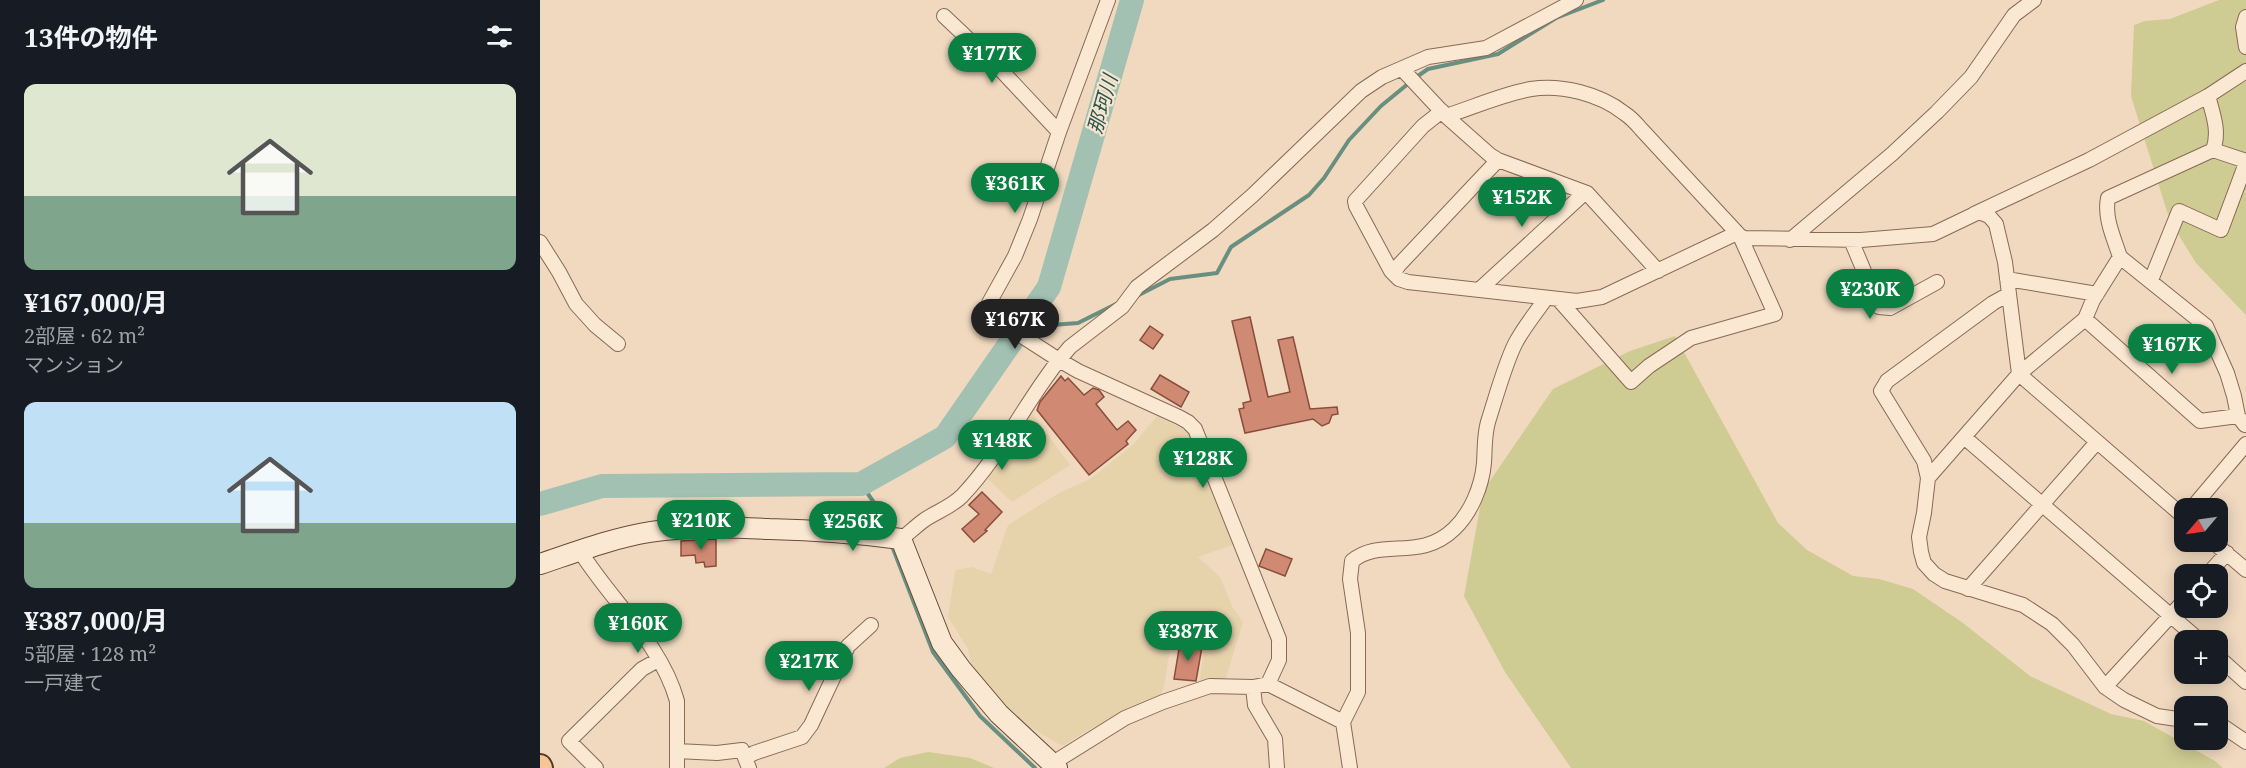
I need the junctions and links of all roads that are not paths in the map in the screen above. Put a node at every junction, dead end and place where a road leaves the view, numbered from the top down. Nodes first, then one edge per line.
1 (1108, 0) edge
2 (1576, 0) edge
3 (2034, 0) edge
4 (944, 16) dead end
5 (2246, 17) edge
6 (2246, 47) edge
7 (1402, 69) junction
8 (2246, 71) edge
9 (2208, 96) junction
10 (1444, 114) junction
11 (1059, 132) junction
12 (2213, 150) junction
13 (1498, 160) junction
14 (2246, 162) edge
15 (1587, 194) junction
16 (1974, 214) junction
17 (1738, 235) junction
18 (1790, 240) junction
19 (1851, 240) junction
20 (540, 242) edge
21 (2120, 256) junction
22 (1658, 271) junction
23 (1393, 273) junction
24 (2007, 279) junction
25 (2151, 280) junction
26 (1937, 282) dead end
27 (1479, 290) junction
28 (2097, 294) junction
29 (2009, 297) junction
30 (1552, 299) junction
31 (2085, 319) junction
32 (618, 344) dead end
33 (1056, 358) junction
34 (2019, 374) junction
35 (2242, 420) edge
36 (1964, 437) junction
37 (2097, 442) junction
38 (2246, 444) edge
39 (1928, 478) junction
40 (2201, 498) edge
41 (2043, 505) junction
42 (2174, 508) edge
43 (901, 539) junction
44 (580, 551) junction
45 (2225, 552) edge
46 (2227, 554) junction
47 (540, 564) edge
48 (2218, 564) edge
49 (2246, 570) edge
50 (1968, 589) junction
51 (2174, 612) edge
52 (2170, 616) junction
53 (871, 625) dead end
54 (2187, 630) edge
55 (658, 660) junction
56 (2228, 666) edge
57 (2246, 682) edge
58 (1268, 684) junction
59 (1253, 687) junction
60 (2105, 687) junction
61 (2174, 719) edge
62 (1343, 722) junction
63 (2228, 730) edge
64 (2246, 742) edge
65 (677, 751) junction
66 (747, 763) edge
67 (1055, 766) edge
68 (596, 768) edge
69 (677, 768) edge
70 (1276, 768) edge
71 (1350, 768) edge

1 - 11 street
2 - 7 street
3 - 18 street
4 - 11 street
5 - 6 street
7 - 10 street
7 - 33 street
8 - 9 street
9 - 12 street
9 - 16 street
10 - 13 street
10 - 17 street
10 - 23 street
11 - 33 street
12 - 14 street
12 - 21 street
13 - 15 street
13 - 23 street
14 - 25 street
15 - 22 street
15 - 27 street
16 - 19 street
16 - 24 street
17 - 18 street
17 - 22 street
17 - 30 street
18 - 19 street
19 - 26 street
20 - 32 street
21 - 25 street
21 - 28 street
22 - 30 street
23 - 27 street
24 - 28 street
24 - 29 street
25 - 35 street
27 - 30 street
28 - 31 street
29 - 34 street
29 - 39 street
30 - 62 street
31 - 34 street
31 - 35 street
33 - 43 street
33 - 58 street
34 - 36 street
34 - 37 street
36 - 39 street
36 - 41 street
37 - 41 street
37 - 42 street
38 - 40 street
39 - 50 street
41 - 50 street
41 - 52 street
43 - 44 street
43 - 67 street
44 - 47 street
44 - 55 street
45 - 46 street
46 - 48 street
46 - 49 street
50 - 60 street
51 - 52 street
52 - 54 street
52 - 60 street
53 - 66 street
55 - 65 street
55 - 68 street
56 - 57 street
58 - 59 street
58 - 62 street
59 - 67 street
59 - 70 street
60 - 61 street
62 - 71 street
63 - 64 street
65 - 66 street
65 - 69 street

